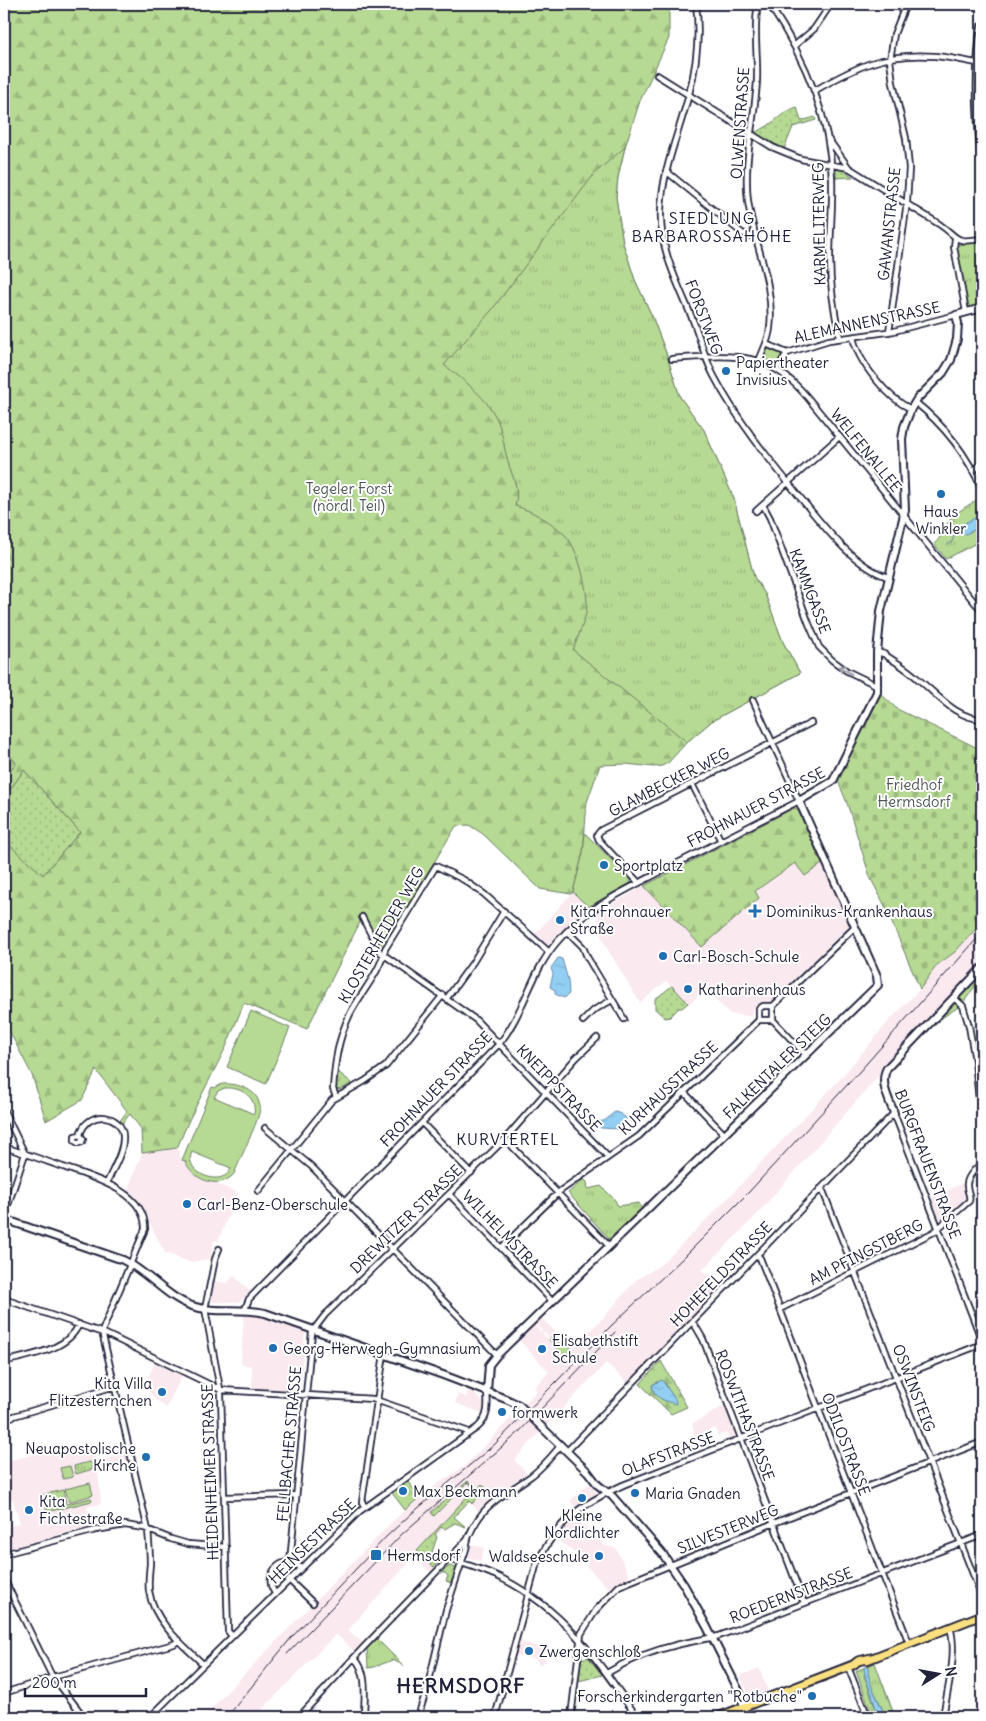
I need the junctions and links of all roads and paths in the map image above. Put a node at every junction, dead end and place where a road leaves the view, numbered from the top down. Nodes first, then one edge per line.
1 (696, 4) edge
2 (758, 4) edge
3 (769, 4) edge
4 (831, 4) edge
5 (898, 4) edge
6 (906, 4) edge
7 (903, 10) junction
8 (982, 26) edge
9 (794, 46) junction
10 (890, 58) junction
11 (978, 62) junction
12 (657, 75) dead end
13 (814, 90) junction
14 (689, 95) junction
15 (980, 112) edge
16 (750, 134) junction
17 (828, 139) junction
18 (982, 159) edge
19 (831, 165) junction
20 (849, 168) junction
21 (666, 171) junction
22 (907, 202) junction
23 (755, 236) junction
24 (955, 239) junction
25 (982, 239) edge
26 (982, 308) edge
27 (966, 312) junction
28 (956, 315) junction
29 (889, 332) junction
30 (854, 337) junction
31 (840, 338) junction
32 (766, 344) junction
33 (787, 353) junction
34 (704, 357) junction
35 (672, 358) dead end
36 (759, 361) junction
37 (777, 369) junction
38 (915, 402) junction
39 (911, 409) junction
40 (839, 437) junction
41 (982, 463) edge
42 (974, 471) junction
43 (788, 482) junction
44 (982, 489) edge
45 (763, 505) junction
46 (756, 511) dead end
47 (904, 516) junction
48 (888, 577) junction
49 (982, 610) edge
50 (877, 652) junction
51 (878, 686) junction
52 (753, 700) dead end
53 (982, 719) edge
54 (811, 723) dead end
55 (773, 743) junction
56 (692, 784) junction
57 (799, 801) junction
58 (721, 841) junction
59 (639, 883) junction
60 (504, 911) junction
61 (362, 917) dead end
62 (855, 926) junction
63 (567, 931) junction
64 (549, 952) junction
65 (384, 955) junction
66 (982, 968) edge
67 (445, 996) junction
68 (954, 998) junction
69 (612, 1000) junction
70 (773, 1006) junction
71 (624, 1019) dead end
72 (759, 1020) junction
73 (773, 1020) junction
74 (584, 1021) dead end
75 (597, 1038) dead end
76 (499, 1044) junction
77 (806, 1055) junction
78 (684, 1092) junction
79 (546, 1093) junction
80 (336, 1097) junction
81 (4, 1112) edge
82 (894, 1113) junction
83 (422, 1123) junction
84 (265, 1128) dead end
85 (982, 1129) edge
86 (724, 1134) junction
87 (80, 1135) dead end
88 (505, 1139) junction
89 (4, 1147) edge
90 (291, 1150) junction
91 (24, 1154) junction
92 (608, 1157) junction
93 (982, 1163) edge
94 (471, 1173) junction
95 (107, 1183) junction
96 (820, 1188) junction
97 (258, 1191) dead end
98 (558, 1193) junction
99 (449, 1194) junction
100 (346, 1201) junction
101 (4, 1218) edge
102 (939, 1229) junction
103 (609, 1246) junction
104 (501, 1248) junction
105 (219, 1249) dead end
106 (393, 1249) junction
107 (757, 1255) junction
108 (130, 1264) junction
109 (855, 1271) junction
110 (4, 1298) edge
111 (552, 1301) junction
112 (205, 1309) junction
113 (245, 1309) junction
114 (780, 1309) junction
115 (692, 1322) junction
116 (78, 1324) junction
117 (313, 1329) junction
118 (103, 1332) junction
119 (982, 1343) edge
120 (384, 1354) junction
121 (497, 1355) junction
122 (4, 1362) edge
123 (897, 1378) junction
124 (115, 1386) junction
125 (221, 1390) junction
126 (487, 1391) junction
127 (306, 1396) junction
128 (377, 1400) junction
129 (818, 1409) junction
130 (4, 1419) edge
131 (468, 1434) junction
132 (740, 1439) junction
133 (982, 1442) edge
134 (561, 1445) junction
135 (567, 1451) junction
136 (930, 1462) junction
137 (606, 1490) junction
138 (851, 1493) junction
139 (296, 1495) junction
140 (225, 1497) junction
141 (365, 1507) junction
142 (774, 1523) junction
143 (148, 1530) junction
144 (982, 1535) edge
145 (468, 1539) junction
146 (961, 1543) junction
147 (226, 1547) junction
148 (4, 1554) edge
149 (449, 1559) junction
150 (290, 1562) junction
151 (462, 1564) junction
152 (671, 1566) junction
153 (301, 1568) junction
154 (882, 1574) junction
155 (4, 1579) edge
156 (289, 1580) junction
157 (275, 1593) junction
158 (527, 1593) junction
159 (982, 1597) edge
160 (313, 1603) dead end
161 (804, 1603) junction
162 (982, 1615) edge
163 (950, 1627) junction
164 (232, 1636) junction
165 (712, 1638) junction
166 (179, 1640) junction
167 (580, 1640) junction
168 (910, 1643) junction
169 (354, 1658) junction
170 (203, 1664) junction
171 (851, 1666) junction
172 (607, 1674) junction
173 (53, 1677) junction
174 (4, 1693) edge
175 (744, 1707) junction
176 (84, 1717) edge
177 (150, 1717) edge
178 (299, 1717) edge
179 (364, 1717) edge
180 (418, 1717) edge
181 (495, 1717) edge
182 (571, 1717) edge
183 (637, 1717) edge
184 (718, 1717) edge
185 (746, 1717) edge
186 (868, 1717) edge
187 (943, 1717) edge

1 - 14 street, FORSTWEG
2 - 16 street, OLWENSTRASSE
3 - 9 street, KARMELITERWEG
4 - 9 street
5 - 7 street
6 - 7 street, GAWANSTRASSE
7 - 10 street, GAWANSTRASSE
8 - 11 street
9 - 13 street, KARMELITERWEG
10 - 11 street
10 - 13 street
10 - 22 street, GAWANSTRASSE
11 - 15 street
12 - 14 street
13 - 17 street, KARMELITERWEG
14 - 16 street
14 - 21 street, FORSTWEG
15 - 18 street
16 - 19 street
16 - 23 street, OLWENSTRASSE
17 - 19 street, KARMELITERWEG
17 - 20 street, KARMELITERWEG
19 - 20 street
19 - 31 street, KARMELITERWEG
20 - 22 street
21 - 23 street
21 - 34 street, FORSTWEG
22 - 24 street
22 - 29 street, GAWANSTRASSE
23 - 32 street, OLWENSTRASSE
24 - 25 street
24 - 27 street
26 - 27 street, ALEMANNENSTRASSE
27 - 28 street, ALEMANNENSTRASSE
28 - 29 street, ALEMANNENSTRASSE
28 - 38 street, FROHNAUER STRASSE
29 - 30 street, ALEMANNENSTRASSE
30 - 31 street, ALEMANNENSTRASSE
30 - 39 street
31 - 33 street, ALEMANNENSTRASSE
32 - 33 street
32 - 36 street, OLWENSTRASSE
33 - 37 street
34 - 35 street, WELFENALLEE
34 - 36 street, WELFENALLEE
34 - 43 street, FORSTWEG
36 - 37 street, WELFENALLEE
37 - 40 street, WELFENALLEE
38 - 39 street, FROHNAUER STRASSE
38 - 42 street
39 - 47 street, FROHNAUER STRASSE
40 - 43 street
40 - 47 street, WELFENALLEE
41 - 42 street
42 - 44 street
43 - 45 street
43 - 48 street, FORSTWEG
45 - 46 street
51 -> 45 street, KAMMGASSE
47 - 48 street, FROHNAUER STRASSE
47 - 49 street, WELFENALLEE
48 - 50 street, FROHNAUER STRASSE
50 - 51 street, FROHNAUER STRASSE
50 - 53 street
51 - 57 street, FROHNAUER STRASSE
52 - 55 street, FALKENTALER STEIG
54 - 55 street, GLAMBECKER WEG
55 - 56 street, GLAMBECKER WEG
55 - 57 street, FALKENTALER STEIG
56 - 58 street
56 - 59 street, GLAMBECKER WEG
57 - 58 street, FROHNAUER STRASSE
57 - 62 street, FALKENTALER STEIG
58 - 59 street, FROHNAUER STRASSE
59 - 63 street, FROHNAUER STRASSE
60 - 64 street, KLOSTERHEIDER WEG
60 - 65 street, KLOSTERHEIDER WEG
60 - 67 street
61 - 65 street, KNEIPPSTRASSE
62 - 70 street, KURHAUSSTRASSE
62 - 77 street, FALKENTALER STEIG
63 - 64 street, FROHNAUER STRASSE
63 - 69 street
64 - 76 street, FROHNAUER STRASSE
65 - 67 street, KNEIPPSTRASSE
65 - 80 street, KLOSTERHEIDER WEG
66 - 68 street, BURGFRAUENSTRASSE
67 - 76 street, KNEIPPSTRASSE
67 - 80 street
68 - 82 street, BURGFRAUENSTRASSE
68 - 85 street
69 - 71 street
69 - 74 street
70 - 72 street, KURHAUSSTRASSE
70 - 73 street
72 - 73 street
72 - 78 street, KURHAUSSTRASSE
73 - 77 street
75 - 79 street, DREWITZER STRASSE
76 - 79 street, KNEIPPSTRASSE
76 - 83 street, FROHNAUER STRASSE
77 - 86 street, FALKENTALER STEIG
78 - 86 street
78 - 92 street, KURHAUSSTRASSE
79 - 88 street, DREWITZER STRASSE
79 - 92 street, KNEIPPSTRASSE
80 - 90 street
81 - 91 street
82 - 96 street, HOHEFELDSTRASSE
82 - 102 street, BURGFRAUENSTRASSE
83 - 94 street
83 - 100 street, FROHNAUER STRASSE
84 - 90 street
86 - 103 street, FALKENTALER STEIG
87 - 95 street
88 - 94 street, DREWITZER STRASSE
88 - 98 street
89 - 91 street
90 - 97 street
90 - 100 street
91 - 95 street
91 - 101 street
92 - 98 street, KURHAUSSTRASSE
93 - 102 street, AM PFINGSTBERG
94 - 99 street, DREWITZER STRASSE
95 - 108 street
96 - 107 street, HOHEFELDSTRASSE
96 - 109 street, OSWINSTEIG
98 - 103 street
98 - 104 street, KURHAUSSTRASSE
99 - 104 street, WILHELMSTRASSE
99 - 106 street, DREWITZER STRASSE
100 - 106 street
100 - 113 street, FROHNAUER STRASSE
101 - 108 street
102 - 109 street, AM PFINGSTBERG
102 - 119 street, BURGFRAUENSTRASSE
103 - 111 street, FALKENTALER STEIG
104 - 111 street, WILHELMSTRASSE
105 - 112 street, HEIDENHEIMER STRASSE
106 - 117 street, DREWITZER STRASSE
106 - 121 street
107 - 114 street, ODILOSTRASSE
107 - 115 street, HOHEFELDSTRASSE
108 - 112 street
108 - 118 street
109 - 114 street, AM PFINGSTBERG
109 - 123 street, OSWINSTEIG
110 - 116 street
111 - 121 street, FALKENTALER STEIG
112 - 113 street
112 - 125 street, HEIDENHEIMER STRASSE
113 - 117 street
114 - 129 street, ODILOSTRASSE
115 - 132 street, ROSWITHASTRASSE
115 - 135 street, HOHEFELDSTRASSE
116 - 118 street
116 - 122 street
117 - 120 street
117 - 127 street, FELLBACHER STRASSE
118 - 124 street
118 - 125 street
119 - 123 street, OLAFSTRASSE
120 - 126 street
120 - 128 street
121 - 126 street, FALKENTALER STEIG
123 - 129 street, OLAFSTRASSE
123 - 136 street, OSWINSTEIG
124 - 130 street
124 - 143 street
125 - 127 street
125 - 140 street, HEIDENHEIMER STRASSE
126 - 131 street, HEINSESTRASSE
126 - 134 street
127 - 128 street
127 - 139 street, FELLBACHER STRASSE
128 - 131 street
128 - 141 street
129 - 132 street, OLAFSTRASSE
129 - 138 street, ODILOSTRASSE
131 - 141 street, HEINSESTRASSE
132 - 137 street, OLAFSTRASSE
132 - 142 street, ROSWITHASTRASSE
133 - 136 street, SILVESTERWEG
134 - 135 street
134 - 145 street
135 - 137 street
136 - 138 street, SILVESTERWEG
136 - 146 street, OSWINSTEIG
137 - 152 street
137 - 158 street, OLAFSTRASSE
138 - 142 street, SILVESTERWEG
138 - 154 street, ODILOSTRASSE
139 - 140 street
139 - 150 street, FELLBACHER STRASSE
140 - 147 street, HEIDENHEIMER STRASSE
141 - 153 street, HEINSESTRASSE
142 - 152 street, SILVESTERWEG
142 - 161 street, ROSWITHASTRASSE
143 - 147 street
143 - 148 street
143 - 166 street
144 - 146 street, ROEDERNSTRASSE
145 - 149 street
145 - 151 street
146 - 154 street, ROEDERNSTRASSE
146 - 159 street, OSWINSTEIG
147 - 164 street, HEIDENHEIMER STRASSE
149 - 151 street
149 - 169 street
150 - 153 street
150 - 157 street
151 - 158 street
151 - 180 street
152 - 165 street
152 - 167 street, SILVESTERWEG
153 - 156 street, HEINSESTRASSE
154 - 161 street, ROEDERNSTRASSE
154 - 168 street, ODILOSTRASSE
155 - 173 street
156 - 157 street, HEINSESTRASSE
156 - 160 street
157 - 164 street, HEINSESTRASSE
158 - 167 street
158 - 181 street, OLAFSTRASSE
161 - 165 street, ROEDERNSTRASSE
162 - 163 main road
163 - 168 main road
163 - 187 street
164 - 170 street, HEINSESTRASSE
165 - 172 street, ROEDERNSTRASSE
165 - 175 street
166 - 170 street
166 - 173 street
167 - 172 street
167 - 182 street, SILVESTERWEG
168 - 171 main road
169 - 178 street
169 - 179 street
170 - 177 street, HEINSESTRASSE
171 - 175 main road
171 - 186 street
172 - 183 street
173 - 174 street
173 - 176 street
175 - 184 main road
175 - 185 street

